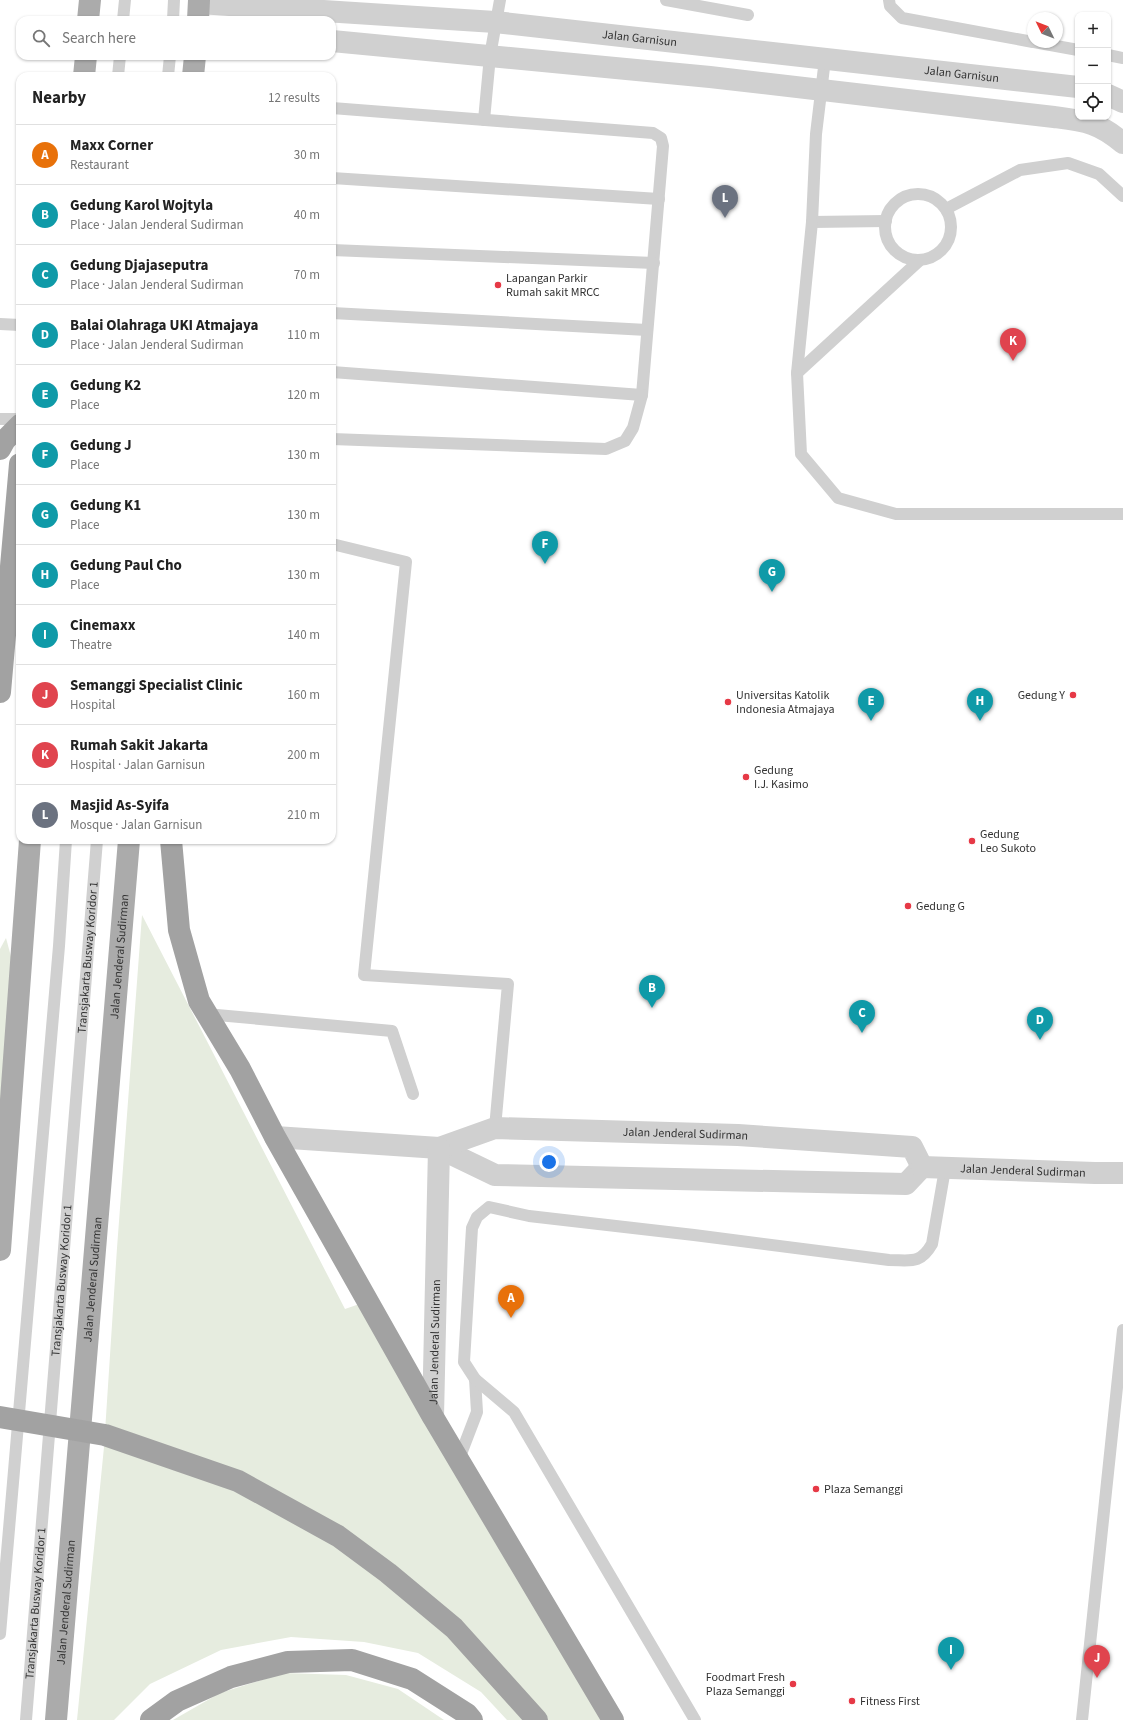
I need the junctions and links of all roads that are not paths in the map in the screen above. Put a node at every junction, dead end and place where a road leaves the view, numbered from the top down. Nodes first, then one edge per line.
1 (90, 0) edge
2 (125, 0) edge
3 (174, 0) edge
4 (500, 0) edge
5 (666, 0) edge
6 (889, 0) edge
7 (199, 8) edge
8 (748, 14) dead end
9 (88, 16) edge
10 (123, 16) edge
11 (173, 16) edge
12 (495, 22) junction
13 (336, 41) edge
14 (1027, 41) edge
15 (1063, 47) edge
16 (1075, 49) edge
17 (490, 56) junction
18 (1111, 56) edge
19 (1123, 58) edge
20 (825, 59) junction
21 (86, 60) edge
22 (120, 60) edge
23 (170, 60) edge
24 (195, 60) edge
25 (84, 72) edge
26 (118, 72) edge
27 (168, 72) edge
28 (193, 72) edge
29 (1075, 87) edge
30 (822, 91) junction
31 (1111, 96) edge
32 (1123, 102) edge
33 (336, 108) edge
34 (484, 120) junction
35 (1123, 143) edge
36 (336, 178) edge
37 (1123, 196) edge
38 (659, 199) junction
39 (946, 209) junction
40 (886, 221) junction
41 (812, 222) junction
42 (336, 250) edge
43 (920, 260) junction
44 (654, 264) junction
45 (336, 314) edge
46 (0, 324) edge
47 (16, 325) edge
48 (647, 330) junction
49 (336, 372) edge
50 (797, 373) junction
51 (642, 395) junction
52 (0, 419) edge
53 (16, 419) edge
54 (16, 429) edge
55 (336, 439) edge
56 (0, 449) edge
57 (16, 510) edge
58 (1123, 514) edge
59 (336, 545) edge
60 (0, 692) edge
61 (30, 844) edge
62 (66, 844) edge
63 (97, 844) edge
64 (130, 844) edge
65 (171, 844) edge
66 (206, 1014) junction
67 (413, 1094) dead end
68 (495, 1128) junction
69 (275, 1137) junction
70 (439, 1148) junction
71 (922, 1167) junction
72 (945, 1169) junction
73 (1123, 1173) edge
74 (0, 1250) edge
75 (1123, 1330) edge
76 (475, 1380) junction
77 (434, 1416) junction
78 (0, 1417) edge
79 (459, 1459) junction
80 (0, 1634) edge
81 (26, 1720) edge
82 (56, 1720) edge
83 (151, 1720) edge
84 (472, 1720) edge
85 (537, 1720) edge
86 (613, 1720) edge
87 (695, 1720) edge
88 (1082, 1720) edge

1 - 9 main road
2 - 10 lane
3 - 11 lane
4 - 12 lane
5 - 8 lane
6 - 14 lane
7 - 12 street, Jalan Garnisun
12 - 17 lane
12 - 20 street, Jalan Garnisun
13 - 17 street
15 - 16 lane
17 - 30 street
17 - 34 lane
18 - 19 lane
20 - 29 street, Jalan Garnisun
20 - 30 lane
21 - 25 main road
22 - 26 lane
23 - 27 lane
24 - 28 main road
30 - 35 street
30 - 41 lane
31 - 32 street
33 - 34 lane
34 - 38 lane
36 - 38 lane
37 - 39 lane
38 - 44 lane
39 - 40 lane
39 - 43 lane
40 - 41 lane
40 - 43 lane
41 - 50 lane
42 - 44 lane
43 - 50 lane
44 - 48 lane
45 - 48 lane
46 - 47 lane
48 - 51 lane
49 - 51 lane
50 - 58 lane
51 - 55 lane
52 - 53 lane
54 - 56 highway
57 - 60 highway
59 - 68 lane
61 - 74 main road
62 - 80 lane
63 - 81 lane, Transjakarta Busway Koridor 1
64 - 82 main road, Jalan Jenderal Sudirman
65 - 66 highway
66 - 67 lane
66 - 69 highway
68 - 70 street, Jalan Jenderal Sudirman
68 - 71 street, Jalan Jenderal Sudirman
69 - 70 street, Jalan Jenderal Sudirman
69 - 77 highway
70 - 71 street, Jalan Jenderal Sudirman
70 - 77 street, Jalan Jenderal Sudirman
71 - 72 street, Jalan Jenderal Sudirman
72 - 73 street, Jalan Jenderal Sudirman
72 - 76 lane
75 - 88 lane
76 - 79 lane
76 - 87 lane
77 - 79 highway
78 - 85 highway, bridge
79 - 86 highway
83 - 84 highway

